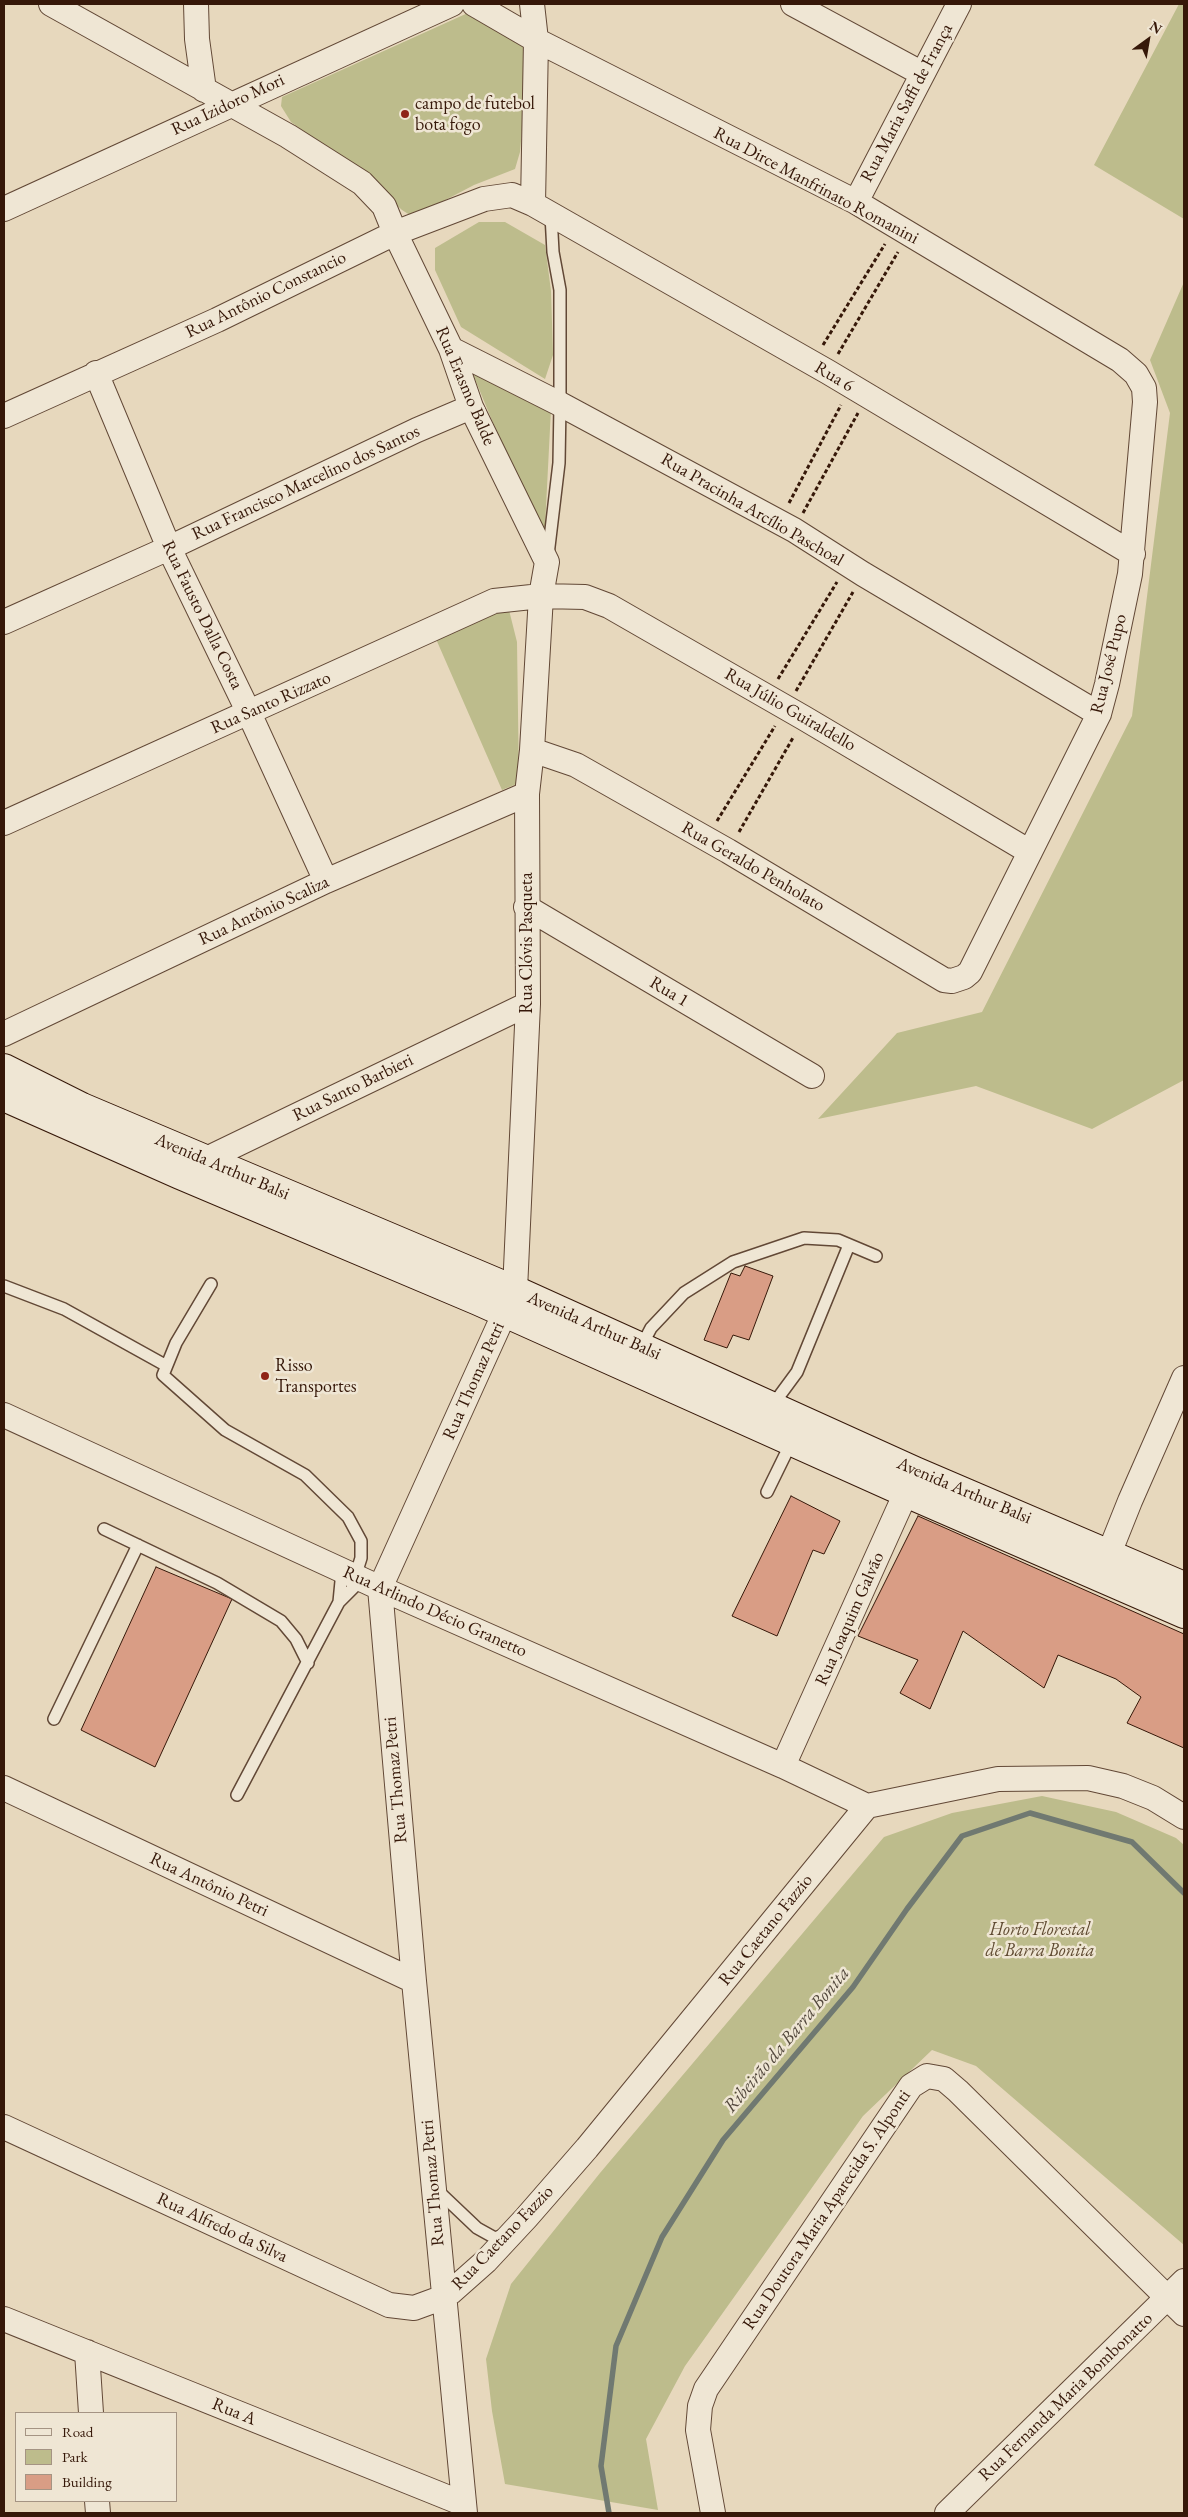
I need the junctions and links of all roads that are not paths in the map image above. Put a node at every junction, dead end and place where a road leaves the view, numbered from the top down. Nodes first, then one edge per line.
1 (51, 4) edge
2 (196, 4) edge
3 (452, 4) edge
4 (474, 4) edge
5 (532, 4) edge
6 (793, 4) edge
7 (959, 4) edge
8 (536, 40) junction
9 (921, 73) junction
10 (204, 90) junction
11 (230, 104) junction
12 (856, 202) junction
13 (4, 209) edge
14 (542, 209) junction
15 (394, 233) junction
16 (451, 348) junction
17 (96, 373) junction
18 (1144, 388) joint
19 (560, 404) junction
20 (471, 407) junction
21 (4, 416) edge
22 (168, 548) junction
23 (1133, 554) junction
24 (547, 562) junction
25 (542, 596) junction
26 (4, 622) edge
27 (249, 713) junction
28 (1099, 714) junction
29 (532, 750) junction
30 (527, 794) junction
31 (4, 823) edge
32 (1030, 852) junction
33 (326, 881) junction
34 (526, 908) junction
35 (970, 972) joint
36 (528, 1004) junction
37 (4, 1034) edge
38 (4, 1068) edge
39 (812, 1076) dead end
40 (4, 1097) edge
41 (204, 1159) junction
42 (180, 1175) junction
43 (849, 1245) junction
44 (876, 1256) dead end
45 (211, 1284) dead end
46 (4, 1286) edge
47 (510, 1301) junction
48 (636, 1358) junction
49 (165, 1365) junction
50 (1184, 1378) edge
51 (772, 1406) junction
52 (4, 1415) edge
53 (792, 1441) junction
54 (911, 1482) junction
55 (767, 1492) dead end
56 (104, 1529) dead end
57 (138, 1545) junction
58 (1105, 1565) junction
59 (359, 1579) junction
60 (1184, 1586) edge
61 (339, 1602) junction
62 (1184, 1614) edge
63 (308, 1663) junction
64 (54, 1719) dead end
65 (783, 1766) junction
66 (4, 1788) edge
67 (237, 1795) dead end
68 (867, 1806) junction
69 (1184, 1817) edge
70 (414, 1981) junction
71 (4, 2127) edge
72 (434, 2186) junction
73 (512, 2232) junction
74 (1176, 2289) edge
75 (444, 2298) junction
76 (1184, 2314) edge
77 (4, 2319) edge
78 (86, 2352) junction
79 (91, 2412) edge
80 (465, 2509) edge
81 (713, 2513) edge
82 (948, 2513) edge

1 - 10 street, Rua Erasmo Balde
2 - 10 street
3 - 11 street, Rua Izidoro Mori
4 - 8 street, Rua Dirce Manfrinato Romanini
5 - 8 street
6 - 9 street
7 - 9 street, Rua Maria Saffi de França
8 - 12 street, Rua Dirce Manfrinato Romanini
8 - 14 street
9 - 12 street, Rua Maria Saffi de França
10 - 11 street, Rua Erasmo Balde
11 - 13 street, Rua Izidoro Mori
11 - 15 street, Rua Erasmo Balde
12 - 18 street, Rua Dirce Manfrinato Romanini
14 - 15 street, Rua Antônio Constancio
14 - 19 lane
14 - 23 street, Rua 6
15 - 16 street, Rua Erasmo Balde
15 - 17 street, Rua Antônio Constancio
16 - 19 street, Rua Pracinha Arcílio Paschoal
16 - 20 street, Rua Erasmo Balde
17 - 21 street, Rua Antônio Constancio
17 - 22 street, Rua Fausto Dalla Costa
18 - 23 street, Rua José Pupo
19 - 24 lane
19 - 28 street, Rua Pracinha Arcílio Paschoal
20 - 22 street, Rua Francisco Marcelino dos Santos
20 - 24 street, Rua Erasmo Balde
22 - 26 street, Rua Francisco Marcelino dos Santos
22 - 27 street, Rua Fausto Dalla Costa
23 - 28 street, Rua José Pupo
24 - 25 street
25 - 27 street, Rua Santo Rizzato
25 - 29 street, Rua Clóvis Pasqueta
25 - 32 street, Rua Júlio Guiraldello
27 - 31 street, Rua Santo Rizzato
27 - 33 street, Rua Fausto Dalla Costa
28 - 32 street, Rua José Pupo
29 - 30 street, Rua Clóvis Pasqueta
29 - 35 street, Rua Geraldo Penholato
30 - 33 street, Rua Antônio Scaliza
30 - 34 street, Rua Clóvis Pasqueta
32 - 35 street, Rua José Pupo
33 - 37 street, Rua Antônio Scaliza
34 - 36 street, Rua Clóvis Pasqueta
34 - 39 street, Rua 1
36 - 41 street, Rua Santo Barbieri
36 - 47 street, Rua Clóvis Pasqueta
38 - 41 main road, Avenida Arthur Balsi
40 - 42 main road, Avenida Arthur Balsi
41 - 42 street, Rua Santo Barbieri
41 - 47 main road, Avenida Arthur Balsi
42 - 47 main road, Avenida Arthur Balsi
43 - 44 lane
43 - 48 lane
43 - 51 lane
45 - 49 lane
46 - 49 lane
47 - 48 main road, Avenida Arthur Balsi
47 - 59 street, Rua Thomaz Petri
48 - 51 main road, Avenida Arthur Balsi
48 - 53 main road, Avenida Arthur Balsi
49 - 59 lane
50 - 58 street
51 - 54 main road, Avenida Arthur Balsi
52 - 59 street, Rua Arlindo Décio Granetto
53 - 54 main road, Avenida Arthur Balsi
53 - 55 lane
54 - 58 main road, Avenida Arthur Balsi
54 - 65 street, Rua Joaquim Galvão
56 - 57 lane
57 - 63 lane
57 - 64 lane
58 - 60 main road, Avenida Arthur Balsi
58 - 62 main road, Avenida Arthur Balsi
59 - 61 lane
59 - 61 lane
59 - 65 street, Rua Arlindo Décio Granetto
59 - 70 street, Rua Thomaz Petri
61 - 63 lane
63 - 67 lane
65 - 68 street, Rua Arlindo Décio Granetto
66 - 70 street, Rua Antônio Petri
68 - 69 street
68 - 73 street, Rua Caetano Fazzio
70 - 72 street, Rua Thomaz Petri
71 - 75 street, Rua Alfredo da Silva
72 - 73 lane
72 - 75 street, Rua Thomaz Petri
73 - 75 street, Rua Caetano Fazzio
74 - 76 street, Rua Doutora Maria Aparecida S. Alponti
74 - 81 street, Rua Doutora Maria Aparecida S. Alponti
74 - 82 street, Rua Fernanda Maria Bombonatto
75 - 80 street, Rua Thomaz Petri
77 - 78 street, Rua A
78 - 79 street
78 - 80 street, Rua A

